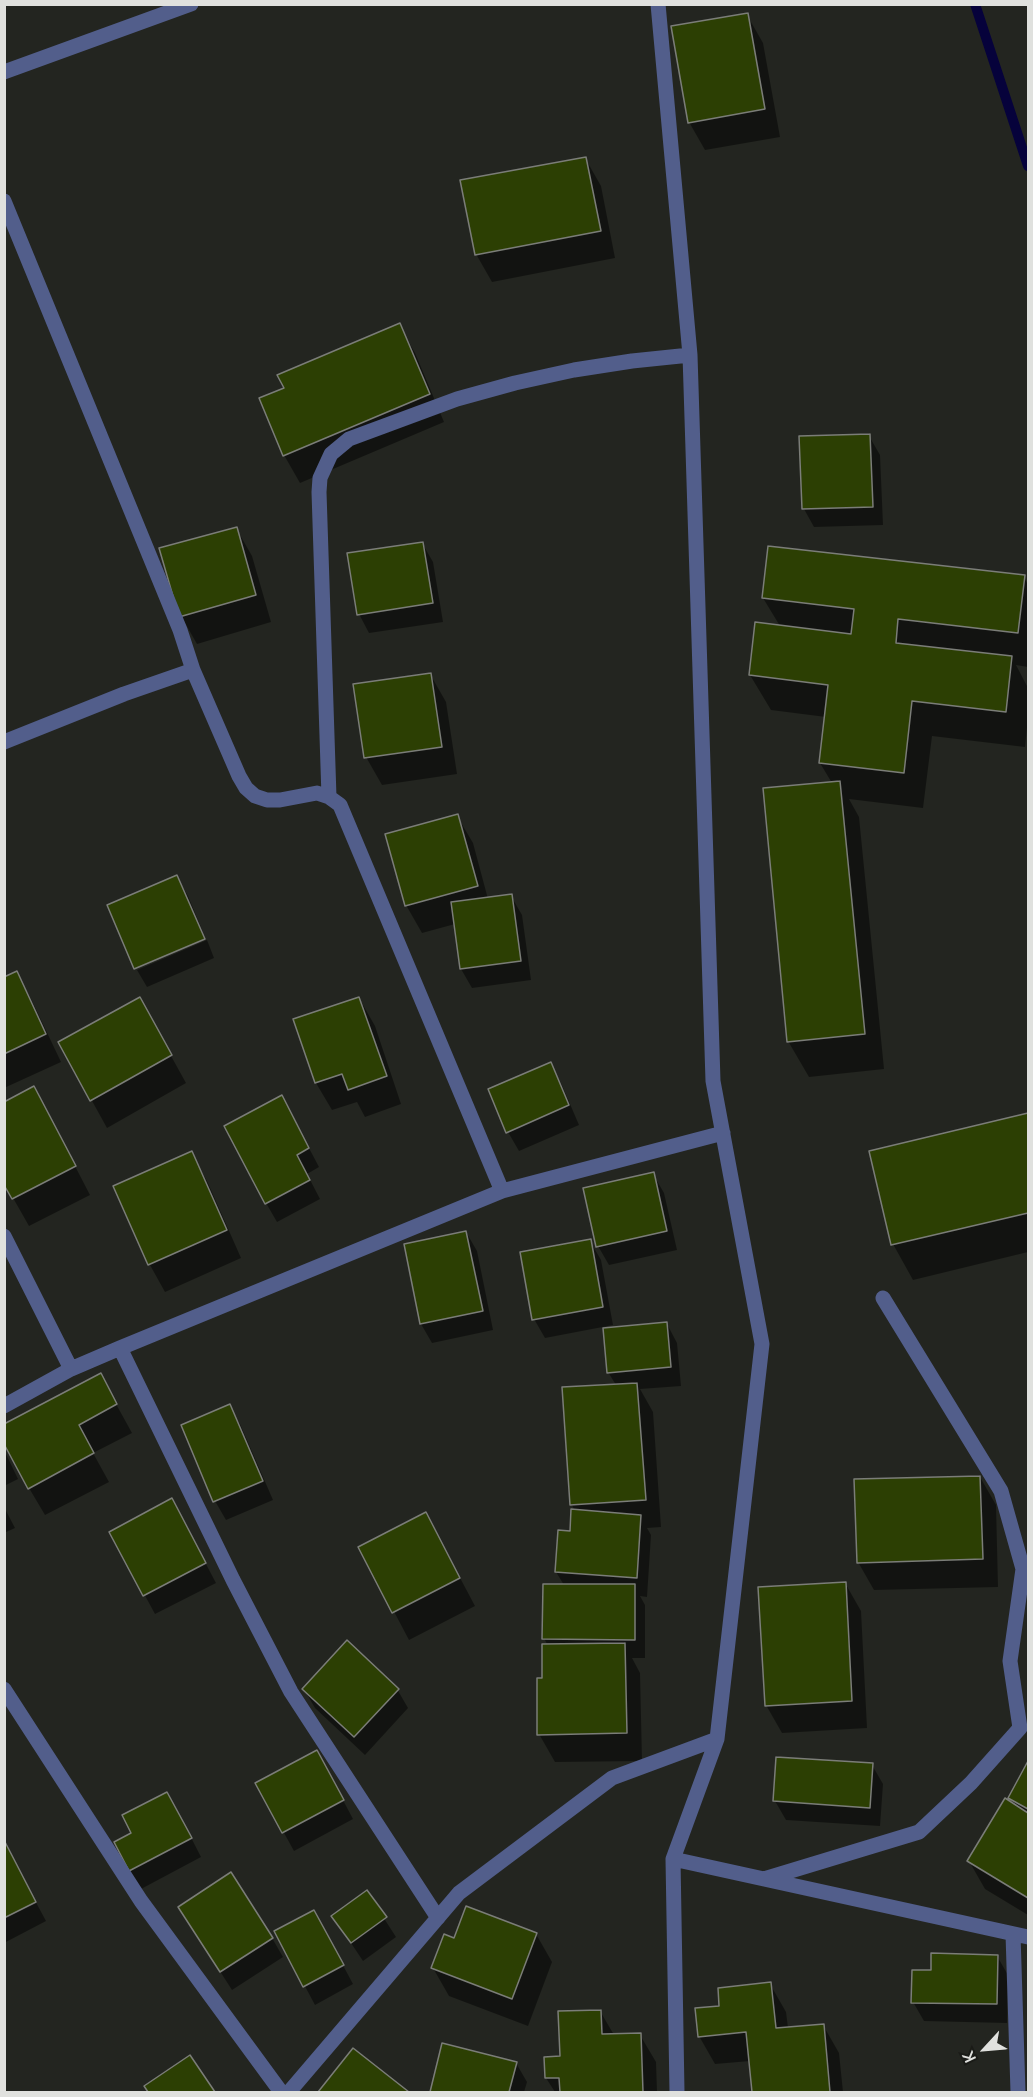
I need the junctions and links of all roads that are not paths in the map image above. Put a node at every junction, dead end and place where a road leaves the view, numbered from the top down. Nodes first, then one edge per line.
1 (192, 4) edge
2 (658, 4) edge
3 (4, 72) edge
4 (4, 201) edge
5 (690, 355) junction
6 (194, 669) junction
7 (4, 742) edge
8 (329, 796) junction
9 (723, 1132) junction
10 (501, 1191) junction
11 (4, 1236) edge
12 (884, 1298) dead end
13 (120, 1347) junction
14 (71, 1369) junction
15 (4, 1406) edge
16 (4, 1689) edge
17 (1024, 1731) edge
18 (717, 1739) junction
19 (673, 1859) junction
20 (764, 1879) junction
21 (438, 1918) junction
22 (1013, 1934) junction
23 (1029, 1937) edge
24 (281, 2092) edge
25 (289, 2092) edge
26 (677, 2092) edge
27 (1018, 2092) edge

1 - 3 street
2 - 5 street
4 - 6 street
5 - 8 street
5 - 9 street
6 - 7 street
6 - 8 street
8 - 10 street
9 - 10 street
9 - 18 street
10 - 13 street
11 - 14 street
12 - 17 street
13 - 14 street
13 - 21 street
14 - 15 street
16 - 24 street
17 - 20 street
18 - 19 street
18 - 21 street
19 - 20 street
19 - 26 street
20 - 22 street
21 - 25 street
22 - 23 street
22 - 27 street

